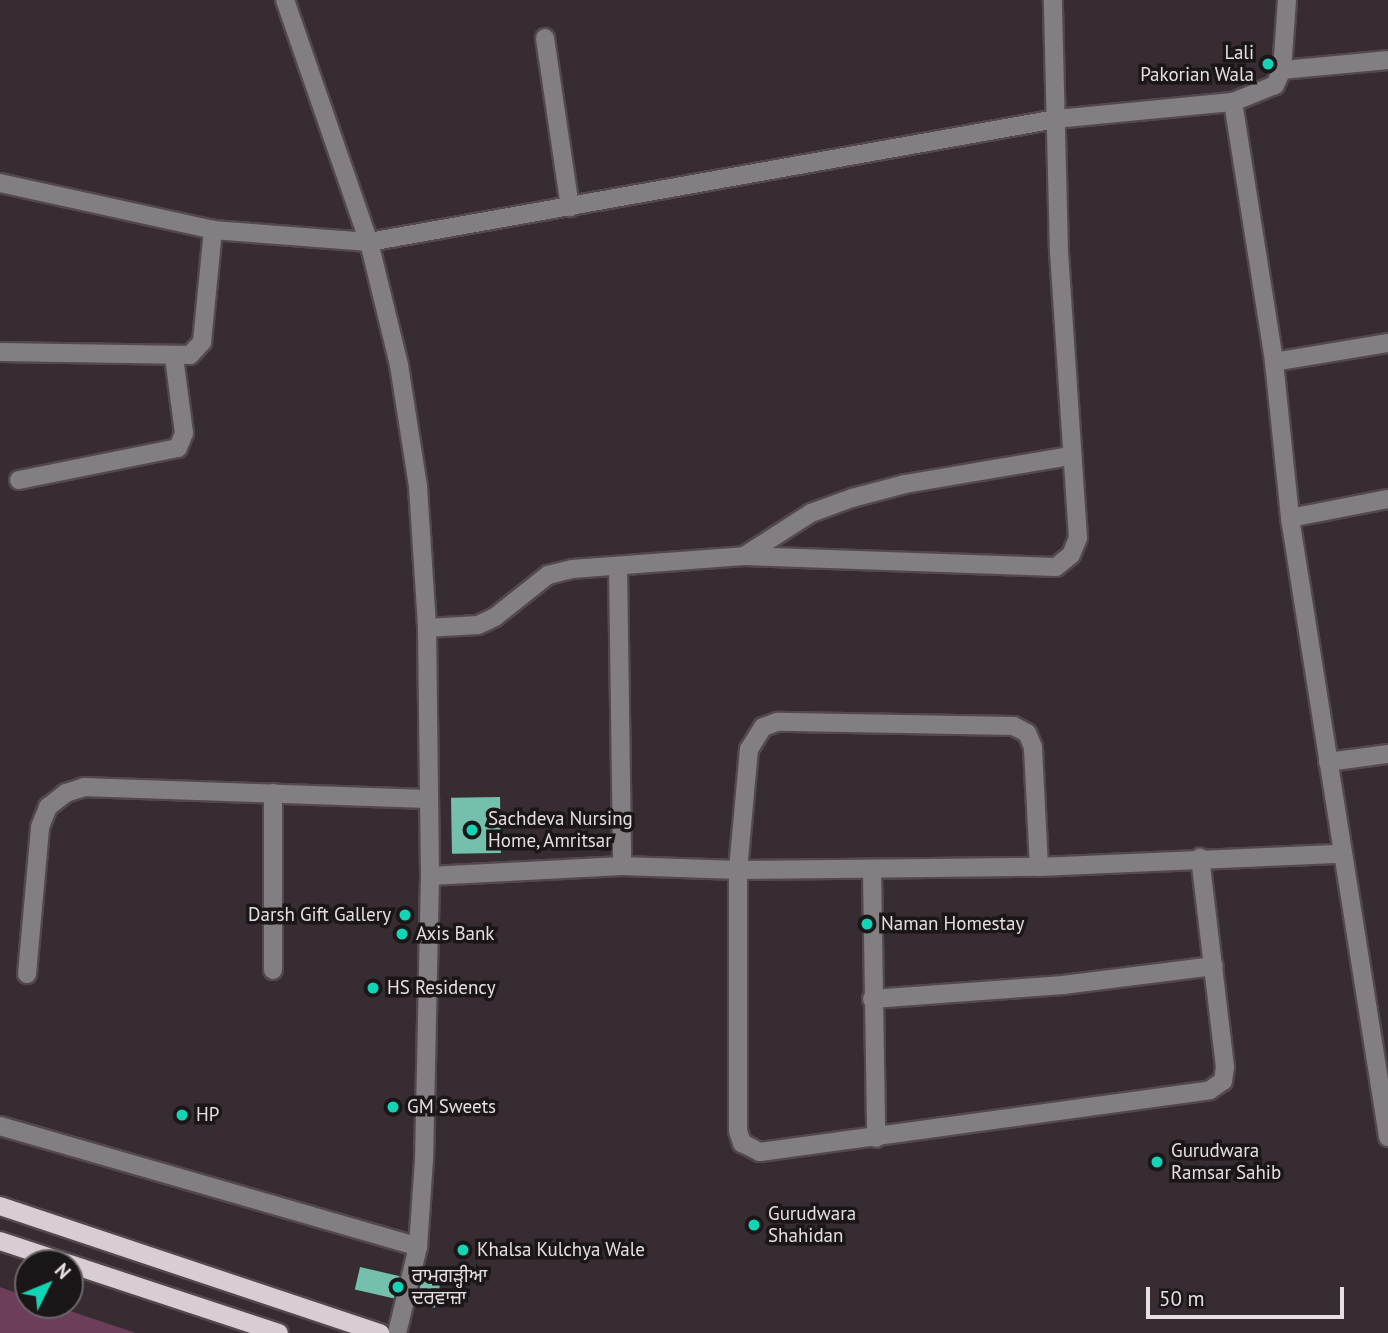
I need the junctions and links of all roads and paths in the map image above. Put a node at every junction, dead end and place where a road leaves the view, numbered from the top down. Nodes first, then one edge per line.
1 (285, 0) edge
2 (1053, 0) edge
3 (1287, 0) edge
4 (545, 38) dead end
5 (1388, 60) edge
6 (1282, 70) junction
7 (1233, 102) junction
8 (1056, 119) junction
9 (0, 183) edge
10 (570, 207) junction
11 (213, 230) junction
12 (369, 242) junction
13 (1388, 343) edge
14 (0, 352) edge
15 (174, 356) junction
16 (1274, 362) junction
17 (1071, 456) junction
18 (19, 480) dead end
19 (1388, 499) edge
20 (1290, 518) junction
21 (744, 556) junction
22 (618, 566) junction
23 (426, 628) junction
24 (1388, 754) edge
25 (1328, 762) junction
26 (273, 793) junction
27 (426, 799) junction
28 (1341, 854) junction
29 (1200, 857) junction
30 (622, 866) junction
31 (1039, 867) junction
32 (738, 870) junction
33 (872, 870) junction
34 (430, 876) junction
35 (1214, 966) junction
36 (274, 970) dead end
37 (27, 974) dead end
38 (872, 999) junction
39 (0, 1126) edge
40 (1388, 1137) edge
41 (876, 1138) junction
42 (0, 1206) edge
43 (0, 1241) edge
44 (418, 1247) junction
45 (25, 1249) edge
46 (84, 1268) edge
47 (279, 1333) edge
48 (380, 1333) edge
49 (397, 1333) edge

1 - 12 street
2 - 8 street
3 - 6 street
4 - 10 street
5 - 6 street
6 - 7 street
7 - 8 street
7 - 16 street
8 - 10 street
8 - 17 street
9 - 11 street
10 - 12 street
11 - 12 street
11 - 15 street
12 - 23 street
13 - 16 street
14 - 15 street
15 - 18 street
16 - 20 street
17 - 21 street
17 - 21 street
19 - 20 street
20 - 25 street
21 - 22 street
22 - 23 street
22 - 30 street
23 - 27 street
24 - 25 street
25 - 28 street
26 - 27 street
26 - 36 street
26 - 37 street
27 - 34 street
28 - 29 street
28 - 40 street
29 - 31 street
29 - 35 street
30 - 32 street
30 - 34 street
31 - 32 street
31 - 33 street
32 - 33 street
32 - 41 street
33 - 38 street
34 - 44 street
35 - 38 street
35 - 41 street
38 - 41 street
39 - 44 street
42 - 48 main road
43 - 45 main road
44 - 49 street
46 - 47 main road

